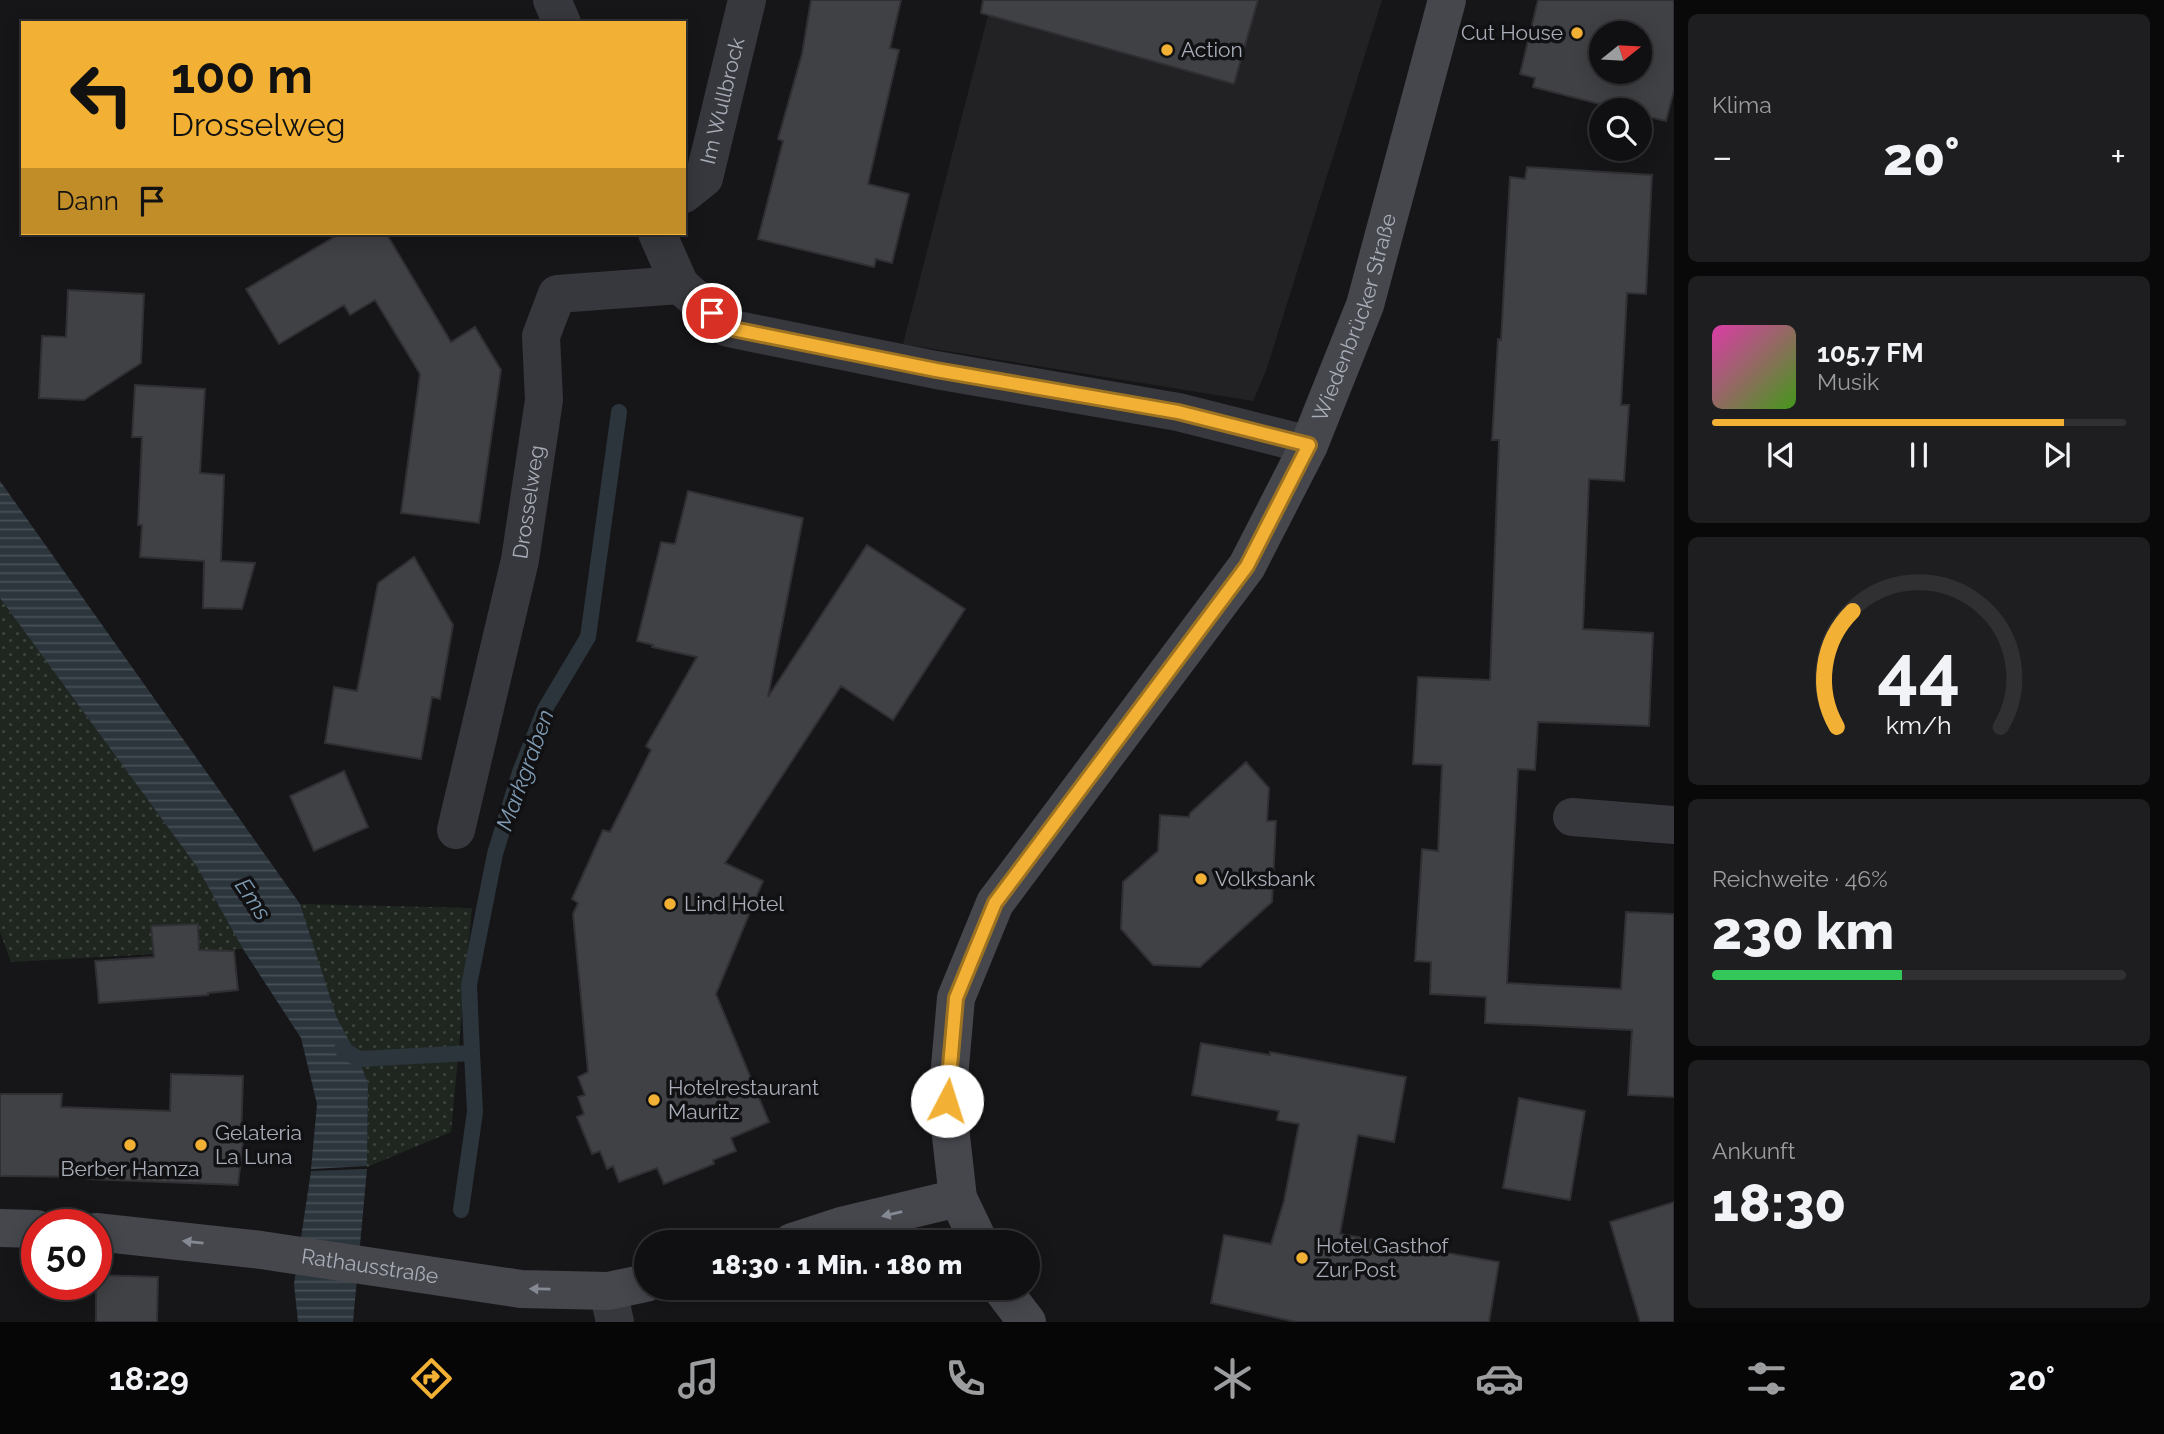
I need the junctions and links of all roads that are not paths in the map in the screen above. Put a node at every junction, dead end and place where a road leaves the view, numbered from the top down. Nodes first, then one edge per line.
1 (552, 0) edge
2 (747, 0) edge
3 (1447, 0) edge
4 (561, 21) edge
5 (686, 192) edge
6 (658, 235) edge
7 (680, 285) junction
8 (1309, 445) junction
9 (1572, 817) dead end
10 (1674, 825) edge
11 (456, 830) dead end
12 (958, 1198) junction
13 (0, 1228) edge
14 (21, 1228) edge
15 (829, 1230) edge
16 (973, 1230) edge
17 (112, 1234) edge
18 (634, 1291) edge
19 (1010, 1300) edge
20 (612, 1306) edge
21 (1027, 1322) edge

1 - 4 street
2 - 5 street, Im Wullbrock
3 - 8 main road, Wiedenbrücker Straße
6 - 7 street
7 - 8 street
7 - 11 street, Drosselweg
8 - 12 main road, Wiedenbrücker Straße
9 - 10 street
12 -> 15 main road
12 - 16 main road, Wiedenbrücker Straße
13 - 14 main road
20 -> 17 main road, Rathausstraße
18 - 20 main road, Rathausstraße
19 - 21 main road

